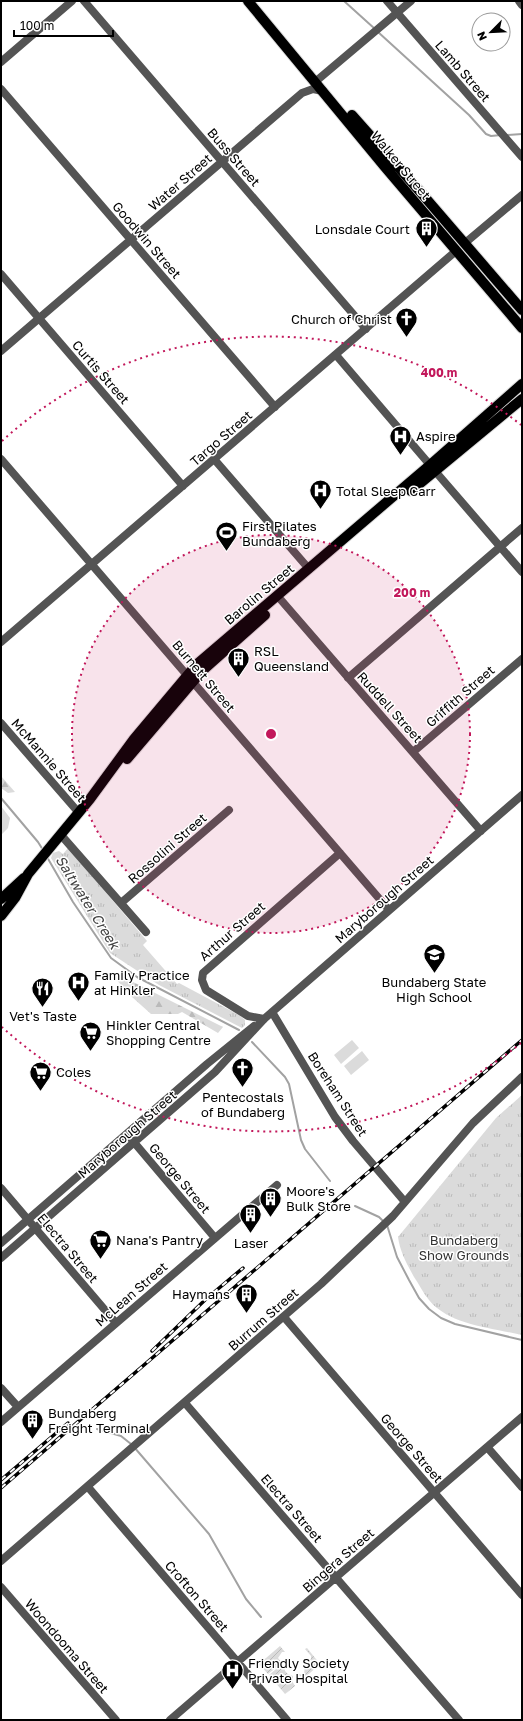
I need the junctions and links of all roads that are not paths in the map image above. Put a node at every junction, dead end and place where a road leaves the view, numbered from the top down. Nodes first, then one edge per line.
1 (72, 1) edge
2 (84, 1) edge
3 (248, 1) edge
4 (386, 1) edge
5 (410, 1) edge
6 (519, 1) edge
7 (522, 5) edge
8 (397, 13) junction
9 (262, 17) junction
10 (1, 62) edge
11 (306, 71) junction
12 (318, 80) junction
13 (1, 89) edge
14 (324, 92) junction
15 (302, 93) junction
16 (522, 157) edge
17 (222, 162) junction
18 (522, 195) edge
19 (433, 207) junction
20 (131, 240) junction
21 (465, 243) junction
22 (456, 251) junction
23 (1, 274) edge
24 (492, 292) junction
25 (522, 310) edge
26 (39, 318) junction
27 (522, 328) edge
28 (366, 329) junction
29 (1, 351) edge
30 (336, 354) junction
31 (522, 384) edge
32 (522, 399) edge
33 (275, 407) junction
34 (1, 459) edge
35 (214, 459) junction
36 (432, 468) junction
37 (183, 486) junction
38 (522, 528) edge
39 (500, 546) junction
40 (92, 564) junction
41 (309, 569) junction
42 (522, 572) edge
43 (281, 600) junction
44 (1, 642) edge
45 (522, 658) edge
46 (190, 678) junction
47 (348, 678) junction
48 (1, 723) edge
49 (413, 752) junction
50 (522, 795) edge
51 (229, 810) dead end
52 (79, 813) junction
53 (481, 830) junction
54 (60, 835) junction
55 (340, 853) junction
56 (28, 874) junction
57 (1, 899) edge
58 (121, 903) junction
59 (389, 910) junction
60 (1, 916) edge
61 (146, 932) dead end
62 (272, 1012) junction
63 (263, 1020) junction
64 (522, 1077) edge
65 (127, 1134) junction
66 (135, 1143) junction
67 (277, 1185) dead end
68 (1, 1188) edge
69 (405, 1202) junction
70 (28, 1219) junction
71 (36, 1229) junction
72 (215, 1238) junction
73 (1, 1243) edge
74 (1, 1258) edge
75 (284, 1317) junction
76 (116, 1323) junction
77 (1, 1388) edge
78 (185, 1403) junction
79 (18, 1408) junction
80 (522, 1417) edge
81 (1, 1422) edge
82 (487, 1446) junction
83 (88, 1487) junction
84 (522, 1487) edge
85 (434, 1492) junction
86 (1, 1561) edge
87 (336, 1578) junction
88 (1, 1587) edge
89 (522, 1594) edge
90 (238, 1662) junction
91 (116, 1720) edge
92 (170, 1720) edge
93 (287, 1720) edge
94 (459, 1720) edge

1 - 10 street
2 - 17 street, Buss Street
3 - 9 main road, Walker Street
4 - 8 street, Lamb Street
5 - 8 street
6 - 7 street
8 - 12 street
8 - 16 street, Lamb Street
9 - 11 main road, Walker Street
9 - 12 main road, Walker Street
11 - 12 main road, Walker Street
11 - 15 street
12 - 14 main road, Walker Street
12 - 19 main road, Walker Street
13 - 20 street, Goodwin Street
14 - 15 street
14 - 22 main road, Walker Street
15 - 17 street, Water Street
17 - 20 street, Water Street
17 - 28 street, Buss Street
18 - 21 street
19 - 21 main road, Walker Street
19 - 22 main road
20 - 26 street, Water Street
20 - 33 street, Goodwin Street
21 - 24 main road
21 - 25 main road, Walker Street
22 - 24 main road, Walker Street
22 - 28 street, Targo Street
23 - 26 street, Curtis Street
24 - 27 main road, Walker Street
26 - 29 street, Water Street
26 - 37 street, Curtis Street
28 - 30 street, Targo Street
30 - 33 street, Targo Street
30 - 36 street
31 - 36 main road, Barolin Street
32 - 36 main road, Barolin Street
33 - 35 street, Targo Street
34 - 40 street, Burnett Street
35 - 37 street, Targo Street
35 - 41 street
36 - 39 street
36 - 41 main road, Barolin Street
36 - 43 main road, Barolin Street
37 - 40 street, Targo Street
38 - 39 street
39 - 42 street
39 - 47 street
40 - 44 street, Targo Street
40 - 46 street, Burnett Street
41 - 46 main road, Barolin Street
43 - 46 main road, Barolin Street
43 - 47 street, Ruddell Street
45 - 49 street, Griffith Street
46 - 52 main road, Barolin Street
46 - 55 street, Burnett Street
47 - 49 street, Ruddell Street
48 - 52 street, McMannie Street
49 - 53 street, Ruddell Street
50 - 53 street, Maryborough Street
51 - 58 street, Rossolini Street
52 - 54 main road, Barolin Street
53 - 59 street, Maryborough Street
54 - 56 main road, Barolin Street
54 - 58 street
55 - 59 street, Burnett Street
55 - 63 street, Arthur Street
56 - 57 main road, Barolin Street
56 - 60 main road, Barolin Street
58 - 61 street
59 - 62 street, Maryborough Street
62 - 63 street, Maryborough Street
62 - 69 street, Boreham Street
63 - 65 street, Maryborough Street
63 - 66 street, Maryborough Street
64 - 69 street, Burrum Street
65 - 66 street, George Street
65 - 70 street, Maryborough Street
66 - 71 street, Maryborough Street
66 - 72 street, George Street
67 - 72 street, McLean Street
68 - 70 street, Electra Street
69 - 75 street, Burrum Street
70 - 71 street, Electra Street
70 - 73 street, Maryborough Street
71 - 74 street, Maryborough Street
71 - 76 street, Electra Street
72 - 76 street, McLean Street
75 - 78 street, Burrum Street
75 - 85 street, George Street
76 - 79 street, McLean Street
77 - 79 street
78 - 83 street, Burrum Street
78 - 87 street, Electra Street
79 - 81 street, McLean Street
80 - 82 street, Bingera Street
82 - 84 street
82 - 85 street, Bingera Street
83 - 86 street, Burrum Street
83 - 90 street, Crofton Street
85 - 87 street, Bingera Street
85 - 89 street, George Street
87 - 90 street, Bingera Street
87 - 94 street, Electra Street
88 - 91 street, Woondooma Street
90 - 92 street, Bingera Street
90 - 93 street, Crofton Street

